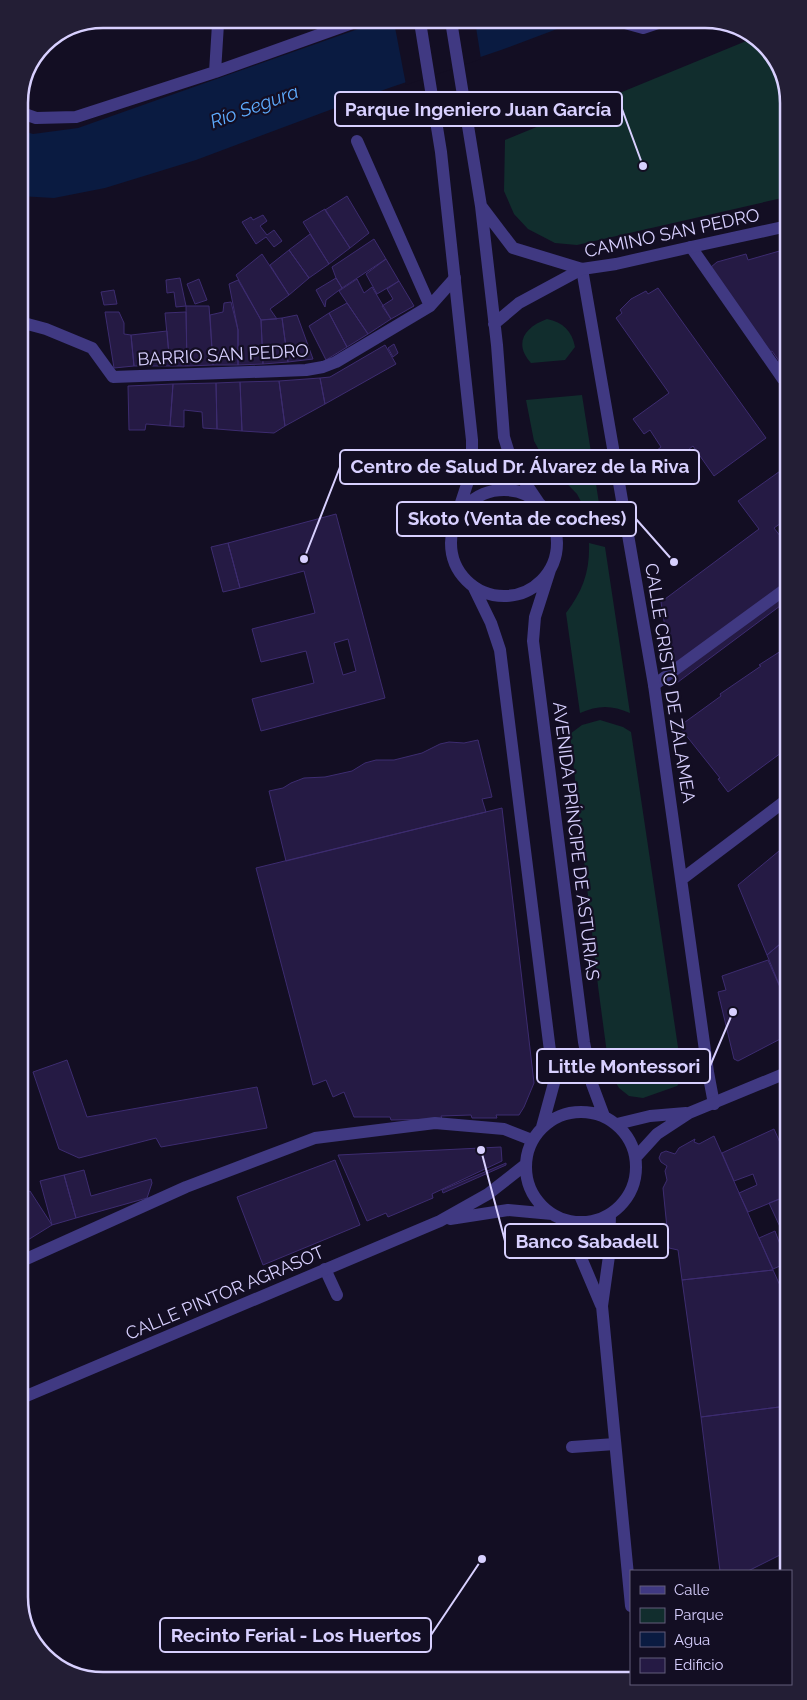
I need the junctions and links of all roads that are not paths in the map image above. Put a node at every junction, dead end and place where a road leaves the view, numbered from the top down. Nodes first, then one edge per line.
1 (218, 27) edge
2 (340, 27) edge
3 (421, 28) edge
4 (452, 28) edge
5 (215, 72) junction
6 (28, 115) edge
7 (357, 141) dead end
8 (481, 206) junction
9 (780, 229) edge
10 (691, 246) junction
11 (582, 269) junction
12 (455, 278) junction
13 (430, 306) junction
14 (28, 324) edge
15 (494, 324) junction
16 (780, 375) edge
17 (538, 503) junction
18 (455, 521) junction
19 (550, 570) junction
20 (474, 588) junction
21 (780, 593) edge
22 (654, 685) junction
23 (780, 805) edge
24 (682, 879) junction
25 (780, 1076) edge
26 (714, 1104) junction
27 (688, 1113) junction
28 (604, 1116) junction
29 (618, 1124) junction
30 (542, 1127) junction
31 (532, 1140) junction
32 (636, 1157) junction
33 (525, 1165) junction
34 (552, 1214) junction
35 (610, 1214) junction
36 (565, 1220) junction
37 (440, 1221) junction
38 (27, 1259) edge
39 (325, 1269) junction
40 (337, 1295) dead end
41 (602, 1306) junction
42 (27, 1396) edge
43 (615, 1444) junction
44 (572, 1447) dead end
45 (630, 1596) edge

1 - 5 street
2 - 5 street
3 - 12 street
4 - 8 street
5 - 6 street
7 - 13 street
8 - 11 street
8 - 15 street
9 - 10 street, CAMINO SAN PEDRO
10 - 11 street, CAMINO SAN PEDRO
10 - 16 street
11 - 15 street, CAMINO SAN PEDRO
11 - 22 street, CALLE CRISTO DE ZALAMEA
12 - 13 street, BARRIO SAN PEDRO
12 - 18 street
13 - 14 street, BARRIO SAN PEDRO
15 - 17 street
17 - 18 street
17 - 19 street
18 - 20 street
19 - 20 street
19 - 28 street, AVENIDA PRÍNCIPE DE ASTURIAS
20 - 30 street
21 - 22 street
22 - 24 street, CALLE CRISTO DE ZALAMEA
23 - 24 street
24 - 26 street, CALLE CRISTO DE ZALAMEA
25 - 26 street
26 - 27 street
27 - 29 street
27 - 32 street
28 - 29 street
28 - 30 street
29 - 32 street
30 - 31 street
31 - 33 street
31 - 38 street
32 - 35 street
33 - 34 street
33 - 37 street, CALLE PINTOR AGRASOT
34 - 36 street
34 - 37 street, CALLE PINTOR AGRASOT
35 - 36 street
35 - 41 street
36 - 41 street
37 - 39 street, CALLE PINTOR AGRASOT
39 - 40 street
39 - 42 street, CALLE PINTOR AGRASOT
41 - 43 street
43 - 44 street
43 - 45 street

